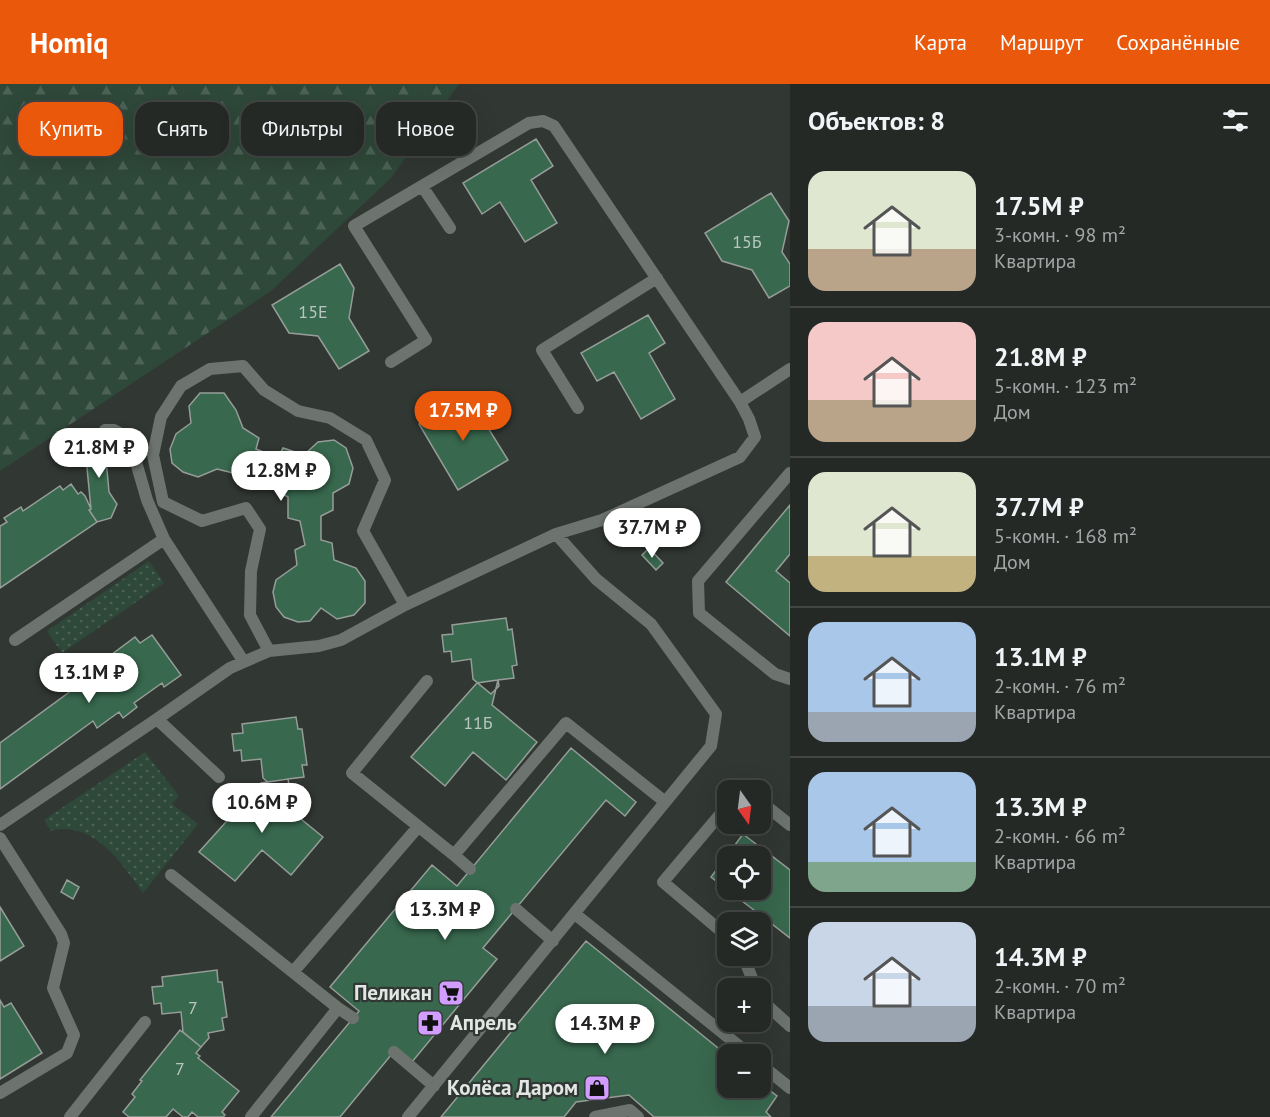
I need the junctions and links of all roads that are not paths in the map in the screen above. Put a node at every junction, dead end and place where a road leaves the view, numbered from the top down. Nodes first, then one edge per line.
1 (422, 186) junction
2 (450, 228) dead end
3 (657, 278) junction
4 (391, 362) dead end
5 (790, 369) edge
6 (740, 402) junction
7 (578, 408) dead end
8 (105, 430) dead end
9 (790, 473) edge
10 (556, 534) junction
11 (164, 539) junction
12 (405, 605) junction
13 (15, 640) dead end
14 (269, 651) junction
15 (244, 662) junction
16 (790, 679) edge
17 (427, 681) dead end
18 (157, 719) junction
19 (219, 777) dead end
20 (664, 801) junction
21 (771, 810) edge
22 (717, 818) edge
23 (0, 825) edge
24 (790, 825) edge
25 (417, 827) junction
26 (0, 838) edge
27 (454, 855) junction
28 (470, 869) dead end
29 (171, 875) dead end
30 (516, 909) dead end
31 (575, 914) junction
32 (717, 928) edge
33 (553, 941) junction
34 (293, 972) junction
35 (338, 1008) junction
36 (771, 1009) edge
37 (353, 1018) dead end
38 (146, 1022) dead end
39 (790, 1026) edge
40 (737, 1044) edge
41 (394, 1052) dead end
42 (771, 1073) edge
43 (434, 1086) junction
44 (790, 1088) edge
45 (0, 1093) edge
46 (70, 1117) edge
47 (250, 1117) edge
48 (408, 1117) edge
49 (595, 1117) edge
50 (638, 1117) edge

1 - 2 lane
1 - 3 lane
1 - 4 lane
3 - 6 lane
3 - 7 lane
5 - 6 lane
6 - 10 lane
8 - 11 lane
9 - 16 lane
10 - 12 lane
10 - 20 lane
11 - 13 lane
11 - 15 lane
12 - 14 lane
12 - 14 lane
14 - 15 lane
15 - 18 lane
17 - 25 lane
18 - 19 lane
18 - 23 lane
20 - 27 lane
20 - 31 lane
21 - 24 lane
22 - 32 lane
25 - 27 lane
25 - 34 lane
26 - 45 lane
27 - 28 lane
29 - 34 lane
30 - 33 lane
31 - 33 lane
31 - 40 lane
33 - 43 lane
34 - 35 lane
35 - 37 lane
35 - 47 lane
36 - 39 lane
38 - 46 lane
41 - 43 lane
42 - 44 lane
43 - 48 lane
49 - 50 lane

